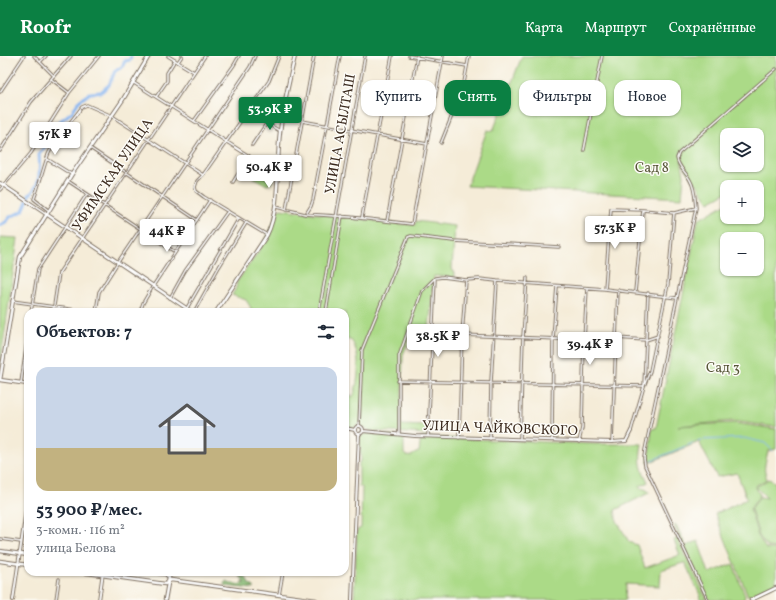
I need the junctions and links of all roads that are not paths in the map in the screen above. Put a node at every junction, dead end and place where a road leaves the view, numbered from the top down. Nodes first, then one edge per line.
1 (24, 56) edge
2 (34, 56) edge
3 (46, 56) edge
4 (71, 56) edge
5 (99, 56) edge
6 (149, 56) edge
7 (168, 56) edge
8 (182, 56) edge
9 (205, 56) edge
10 (239, 56) edge
11 (255, 56) edge
12 (279, 56) edge
13 (295, 56) edge
14 (314, 56) edge
15 (340, 56) edge
16 (365, 56) edge
17 (392, 56) edge
18 (410, 56) edge
19 (443, 56) edge
20 (469, 56) edge
21 (602, 56) edge
22 (417, 57) edge
23 (175, 60) junction
24 (40, 62) junction
25 (178, 62) junction
26 (442, 62) junction
27 (467, 66) junction
28 (776, 69) edge
29 (194, 72) junction
30 (54, 76) junction
31 (51, 79) junction
32 (134, 83) junction
33 (0, 92) edge
34 (69, 93) junction
35 (156, 97) junction
36 (171, 107) junction
37 (284, 107) junction
38 (112, 116) junction
39 (194, 121) junction
40 (302, 121) junction
41 (266, 123) junction
42 (327, 126) junction
43 (207, 130) junction
44 (352, 130) junction
45 (280, 132) junction
46 (377, 135) junction
47 (149, 140) junction
48 (402, 140) junction
49 (226, 142) junction
50 (441, 143) dead end
51 (0, 144) edge
52 (252, 144) dead end
53 (427, 144) junction
54 (3, 146) junction
55 (90, 148) junction
56 (584, 150) dead end
57 (0, 151) edge
58 (249, 156) junction
59 (47, 159) junction
60 (184, 162) junction
61 (127, 172) junction
62 (72, 174) junction
63 (203, 174) junction
64 (277, 175) junction
65 (68, 181) junction
66 (233, 182) dead end
67 (0, 183) edge
68 (4, 186) junction
69 (0, 190) edge
70 (87, 194) junction
71 (162, 196) junction
72 (210, 200) junction
73 (104, 205) junction
74 (276, 207) junction
75 (696, 208) junction
76 (49, 210) junction
77 (286, 210) junction
78 (643, 210) junction
79 (228, 211) junction
80 (674, 213) junction
81 (47, 214) junction
82 (305, 214) junction
83 (336, 216) junction
84 (342, 216) junction
85 (239, 218) junction
86 (362, 218) junction
87 (198, 220) junction
88 (387, 221) junction
89 (246, 223) junction
90 (66, 227) junction
91 (140, 229) junction
92 (267, 235) junction
93 (82, 238) junction
94 (559, 247) dead end
95 (175, 253) junction
96 (118, 262) junction
97 (435, 278) junction
98 (527, 278) dead end
99 (466, 280) junction
100 (497, 281) junction
101 (526, 284) junction
102 (153, 286) junction
103 (557, 286) junction
104 (587, 288) junction
105 (605, 289) junction
106 (618, 290) junction
107 (635, 292) junction
108 (648, 294) junction
109 (666, 296) junction
110 (170, 298) junction
111 (677, 298) junction
112 (12, 301) junction
113 (32, 304) junction
114 (54, 307) junction
115 (32, 308) edge
116 (61, 308) edge
117 (97, 308) edge
118 (141, 308) edge
119 (185, 308) edge
120 (187, 308) edge
121 (195, 308) edge
122 (219, 308) edge
123 (320, 308) edge
124 (327, 308) edge
125 (432, 335) junction
126 (462, 335) junction
127 (493, 336) junction
128 (658, 336) junction
129 (523, 337) junction
130 (616, 338) junction
131 (553, 339) junction
132 (584, 340) junction
133 (646, 340) junction
134 (24, 362) edge
135 (0, 380) edge
136 (398, 381) junction
137 (430, 381) junction
138 (461, 382) junction
139 (491, 382) junction
140 (21, 383) junction
141 (24, 383) edge
142 (522, 383) junction
143 (553, 383) junction
144 (583, 384) junction
145 (614, 384) junction
146 (644, 386) junction
147 (359, 426) junction
148 (349, 429) edge
149 (355, 430) junction
150 (363, 431) junction
151 (631, 431) joint
152 (359, 434) junction
153 (399, 435) junction
154 (428, 436) junction
155 (459, 438) junction
156 (490, 439) junction
157 (520, 440) junction
158 (552, 441) junction
159 (579, 442) junction
160 (612, 442) junction
161 (24, 523) edge
162 (0, 539) edge
163 (21, 542) junction
164 (0, 551) edge
165 (20, 553) junction
166 (24, 554) edge
167 (0, 561) edge
168 (18, 563) junction
169 (24, 564) edge
170 (103, 576) edge
171 (119, 576) edge
172 (166, 576) edge
173 (169, 576) edge
174 (282, 576) edge
175 (59, 579) dead end
176 (168, 582) junction
177 (776, 588) edge
178 (279, 595) junction
179 (13, 600) edge
180 (56, 600) edge
181 (99, 600) edge
182 (166, 600) edge
183 (316, 600) edge
184 (352, 600) edge
185 (708, 600) edge
186 (751, 600) edge

1 - 33 street
2 - 24 street
3 - 24 street
4 - 30 street
5 - 34 street
6 - 32 main road
7 - 23 street
8 - 25 street
9 - 29 street, УФИМСКАЯ УЛИЦА
10 - 39 street
11 - 43 street
12 - 49 street
13 - 37 main road
14 - 40 street
15 - 42 street
16 - 44 street, УЛИЦА АСЫЛТАШ
17 - 46 street
18 - 22 street
19 - 26 street
20 - 27 street
21 - 56 street
22 - 26 street
22 - 48 street
23 - 25 street
23 - 35 street
24 - 30 street
25 - 29 street
26 - 27 street
26 - 53 street
27 - 50 street
28 - 75 street
29 - 36 street, УФИМСКАЯ УЛИЦА
30 - 31 street
31 - 34 street
31 - 54 street
32 - 35 street
32 - 38 main road
34 - 68 street
35 - 36 street
36 - 39 street
36 - 47 street, УФИМСКАЯ УЛИЦА
37 - 41 street
37 - 45 main road
38 - 47 street
38 - 55 main road
38 - 59 street
39 - 43 street
40 - 42 street
40 - 77 street
41 - 45 street
41 - 52 street
42 - 44 street
42 - 82 street
43 - 49 street
43 - 60 street
44 - 46 street
44 - 83 street, УЛИЦА АСЫЛТАШ
45 - 64 main road
46 - 48 street
46 - 86 street
47 - 60 street
47 - 61 street, УФИМСКАЯ УЛИЦА
48 - 53 street
48 - 88 street
49 - 58 street
49 - 63 street
51 - 54 street
53 - 88 street
54 - 57 street
55 - 61 street
55 - 62 main road
58 - 64 street
58 - 66 street
59 - 62 street
59 - 76 street
60 - 63 street
60 - 71 street
61 - 71 street
61 - 73 street, УФИМСКАЯ УЛИЦА
62 - 65 main road
63 - 72 street
64 - 74 main road
65 - 70 street
65 - 76 main road
67 - 68 main road
68 - 69 street
68 - 81 main road
70 - 73 street
70 - 90 street
71 - 87 street
71 - 91 street
72 - 79 street
72 - 87 street
73 - 91 street
73 - 93 street, УФИМСКАЯ УЛИЦА
74 - 77 street
74 - 92 main road
75 - 80 street
75 - 111 street
76 - 81 main road
77 - 82 street
78 - 80 street
78 - 105 street
78 - 107 street
79 - 85 street
79 - 110 street
80 - 109 street
81 - 90 main road
81 - 112 main road
82 - 83 street
83 - 84 street
83 - 123 street, УЛИЦА АСЫЛТАШ
84 - 86 street
84 - 124 street
85 - 89 street
85 - 120 street
86 - 88 street
87 - 95 street
89 - 92 street
89 - 121 street
90 - 93 main road
90 - 113 street
91 - 95 street
91 - 96 street
92 - 122 main road
93 - 96 main road
93 - 114 street, УФИМСКАЯ УЛИЦА
94 - 147 street
95 - 102 street
96 - 102 main road
96 - 117 street
97 - 99 street
97 - 125 street
97 - 136 street
98 - 101 street
99 - 100 street
99 - 126 street
100 - 101 street
100 - 127 street
101 - 103 street
101 - 129 street
102 - 110 main road
102 - 118 street
103 - 104 street
103 - 131 street
104 - 105 street
104 - 132 street
105 - 106 street
106 - 107 street
106 - 130 street
107 - 108 street
108 - 109 street
108 - 133 street
109 - 111 street
109 - 128 street
110 - 119 main road
111 - 185 street
112 - 113 street
112 - 135 main road
113 - 114 street
113 - 115 street
114 - 116 street
125 - 126 street
125 - 137 street
126 - 127 street
126 - 138 street
127 - 129 street
127 - 139 street
128 - 133 street
128 - 146 street
129 - 131 street
129 - 142 street
130 - 132 street
130 - 133 street
130 - 145 street
131 - 132 street
131 - 143 street
132 - 144 street
133 - 146 street
134 - 140 street
135 - 140 main road
136 - 137 street
136 - 153 street
137 - 138 street
137 - 154 street
138 - 139 street
138 - 155 street
139 - 142 street
139 - 156 street
140 - 141 main road
142 - 143 street
142 - 157 street
143 - 144 street
143 - 158 street
144 - 145 street
144 - 159 street
145 - 146 street
145 - 160 street
146 - 151 street
147 - 149 street
147 - 150 street
148 - 149 street
149 - 152 street
150 - 152 street
150 - 153 street, УЛИЦА ЧАЙКОВСКОГО
151 - 160 street, УЛИЦА ЧАЙКОВСКОГО
152 - 184 street
153 - 154 street, УЛИЦА ЧАЙКОВСКОГО
154 - 155 street, УЛИЦА ЧАЙКОВСКОГО
155 - 156 street, УЛИЦА ЧАЙКОВСКОГО
156 - 157 street, УЛИЦА ЧАЙКОВСКОГО
157 - 158 street, УЛИЦА ЧАЙКОВСКОГО
158 - 159 street, УЛИЦА ЧАЙКОВСКОГО
159 - 160 street, УЛИЦА ЧАЙКОВСКОГО
161 - 163 street
162 - 163 street
163 - 165 street
164 - 165 main road
165 - 166 main road
165 - 168 street
167 - 168 main road
168 - 169 main road
168 - 179 street
170 - 181 street
171 - 176 main road
172 - 176 main road
173 - 176 main road
174 - 178 street
175 - 180 street
176 - 178 main road
176 - 182 main road
177 - 186 main road
178 - 183 main road

